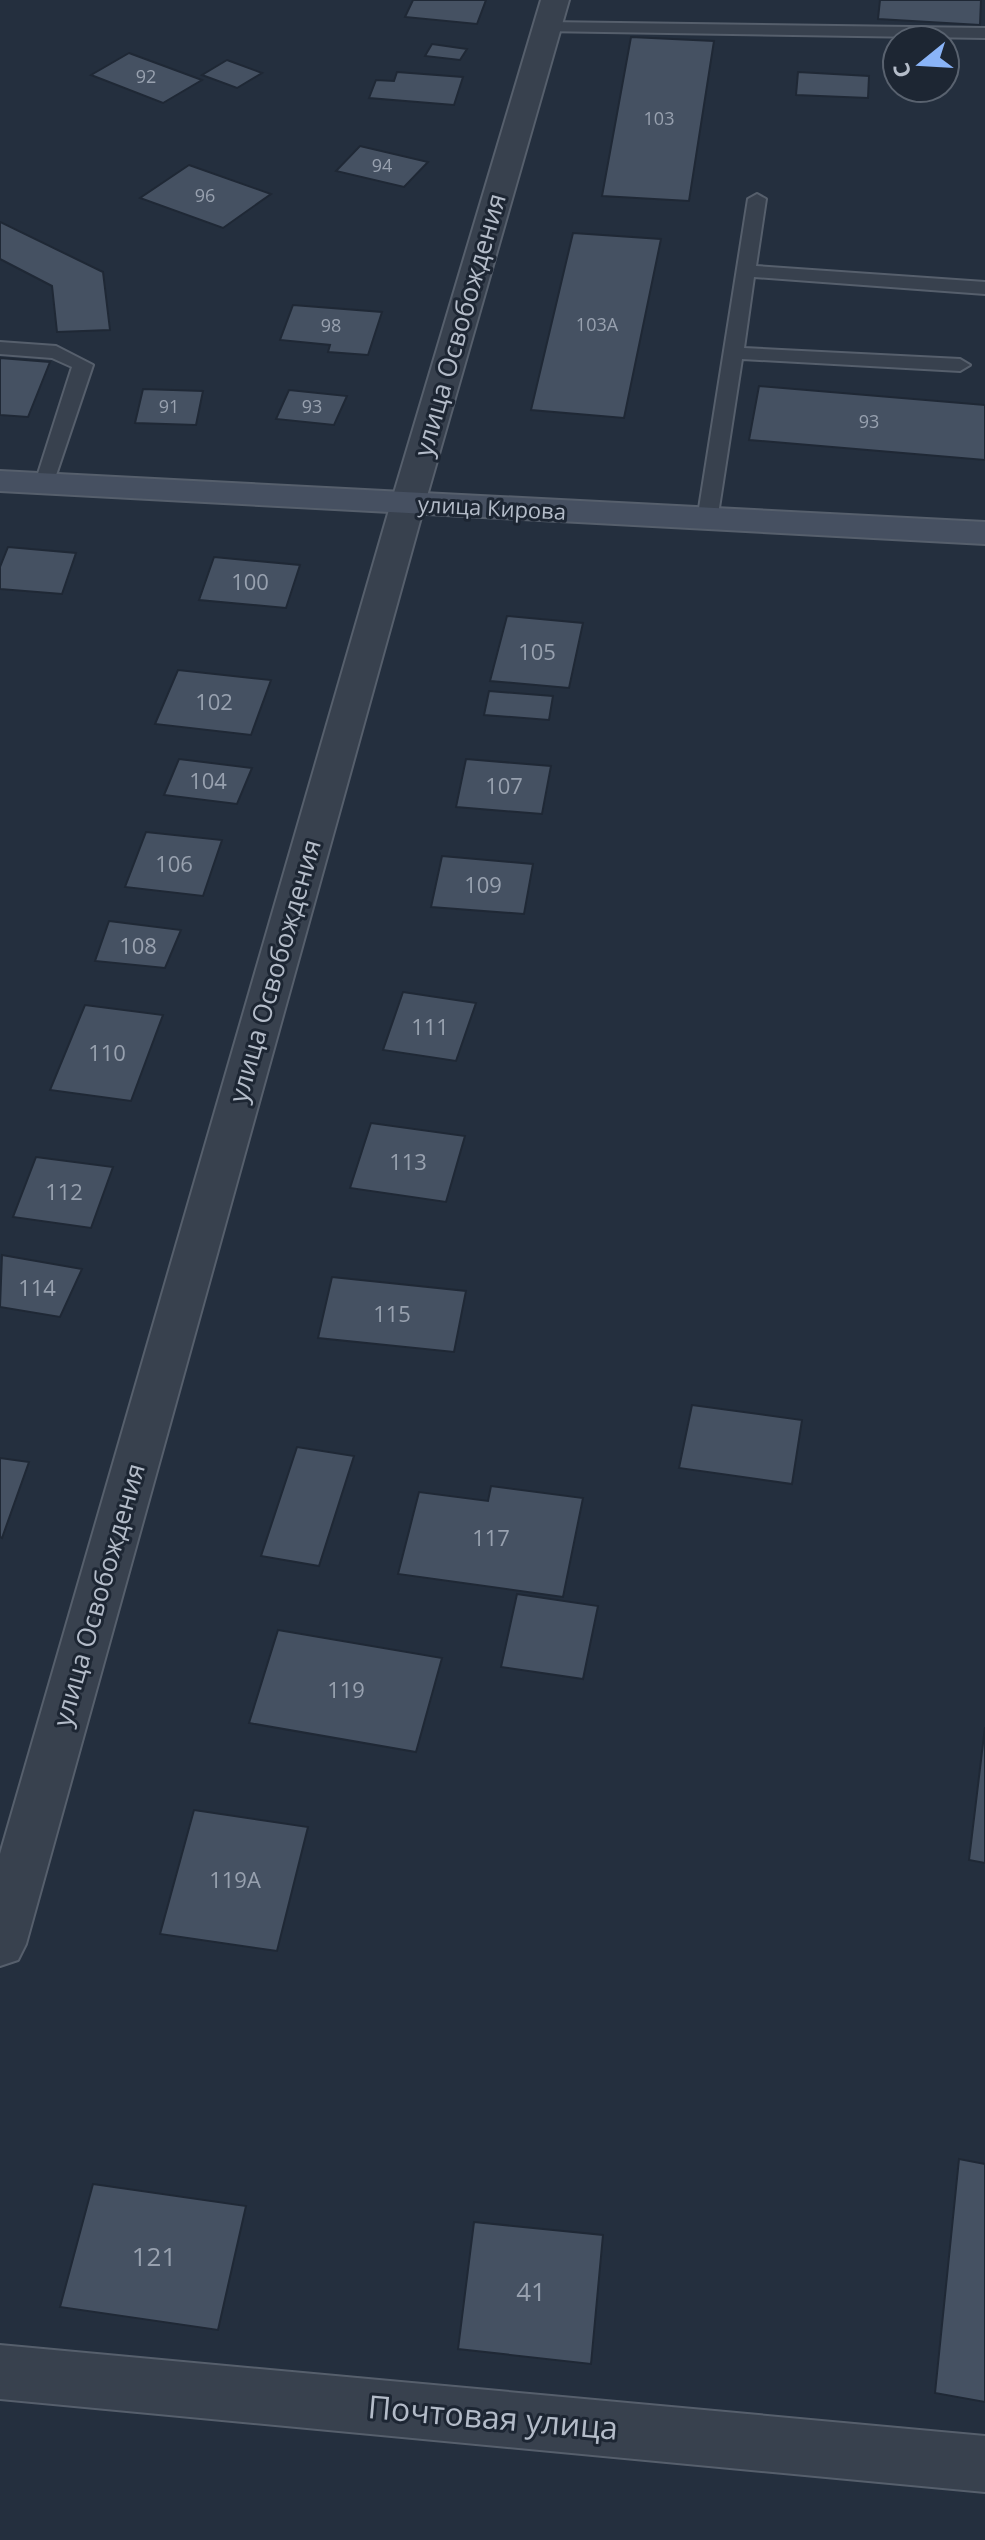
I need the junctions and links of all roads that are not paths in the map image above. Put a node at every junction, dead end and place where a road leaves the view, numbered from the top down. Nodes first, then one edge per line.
1 (551, 13) edge
2 (985, 33) edge
3 (757, 199) dead end
4 (746, 271) junction
5 (985, 288) edge
6 (0, 348) edge
7 (733, 353) junction
8 (960, 365) dead end
9 (0, 481) edge
10 (45, 483) junction
11 (408, 503) junction
12 (707, 521) junction
13 (985, 533) edge
14 (0, 1944) edge
15 (0, 2372) edge
16 (985, 2464) edge

1 - 2 lane
1 - 11 street, улица Освобождения
3 - 4 lane
4 - 5 lane
4 - 7 lane
6 - 10 lane
7 - 8 lane
7 - 12 lane
9 - 10 main road, улица Кирова
10 - 11 main road, улица Кирова
11 - 12 main road, улица Кирова
11 - 14 street, улица Освобождения
12 - 13 main road, улица Кирова
15 - 16 street, Почтовая улица

